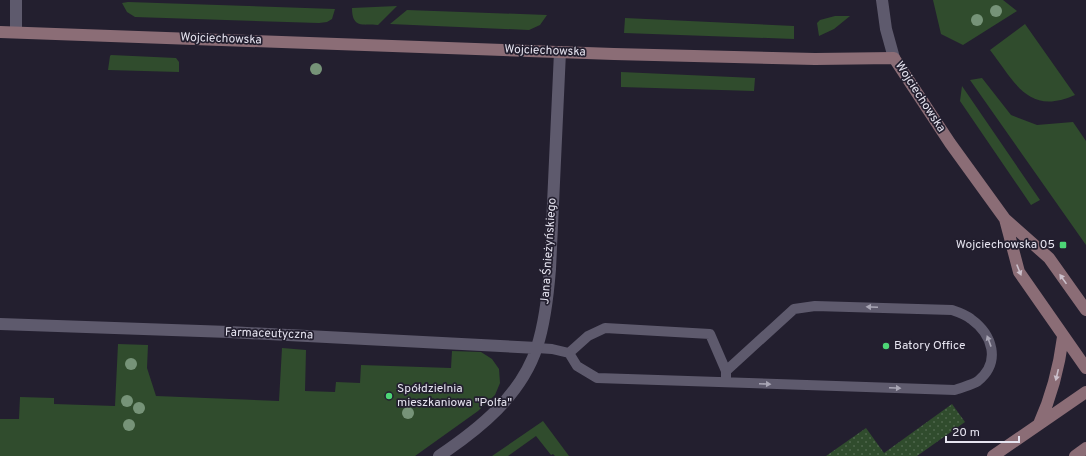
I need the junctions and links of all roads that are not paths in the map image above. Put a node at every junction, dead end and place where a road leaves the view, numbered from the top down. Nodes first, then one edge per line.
1 (16, 0) edge
2 (882, 0) edge
3 (0, 32) edge
4 (16, 32) junction
5 (560, 52) junction
6 (894, 58) junction
7 (1006, 219) junction
8 (1086, 310) edge
9 (0, 324) edge
10 (1063, 337) junction
11 (537, 348) junction
12 (570, 353) junction
13 (1086, 368) edge
14 (726, 371) junction
15 (726, 383) junction
16 (1086, 392) edge
17 (1039, 424) junction
18 (1086, 448) edge
19 (439, 456) edge
20 (994, 456) edge
21 (1075, 456) edge

1 - 4 street
2 - 6 street
3 - 4 street, Wojciechowska
4 - 5 street, Wojciechowska
5 - 6 street, Wojciechowska
5 - 11 street, Jana Śnieżyńskiego
6 - 7 street, Wojciechowska
8 -> 7 street, Wojciechowska
7 -> 10 street, Wojciechowska
9 - 11 street, Farmaceutyczna
10 - 13 street, Wojciechowska
10 -> 17 street
11 - 12 lane
11 - 19 street, Jana Śnieżyńskiego
12 - 14 lane
12 - 15 lane
14 - 15 lane
15 -> 14 lane
16 - 17 street
17 - 20 street
18 - 21 street

